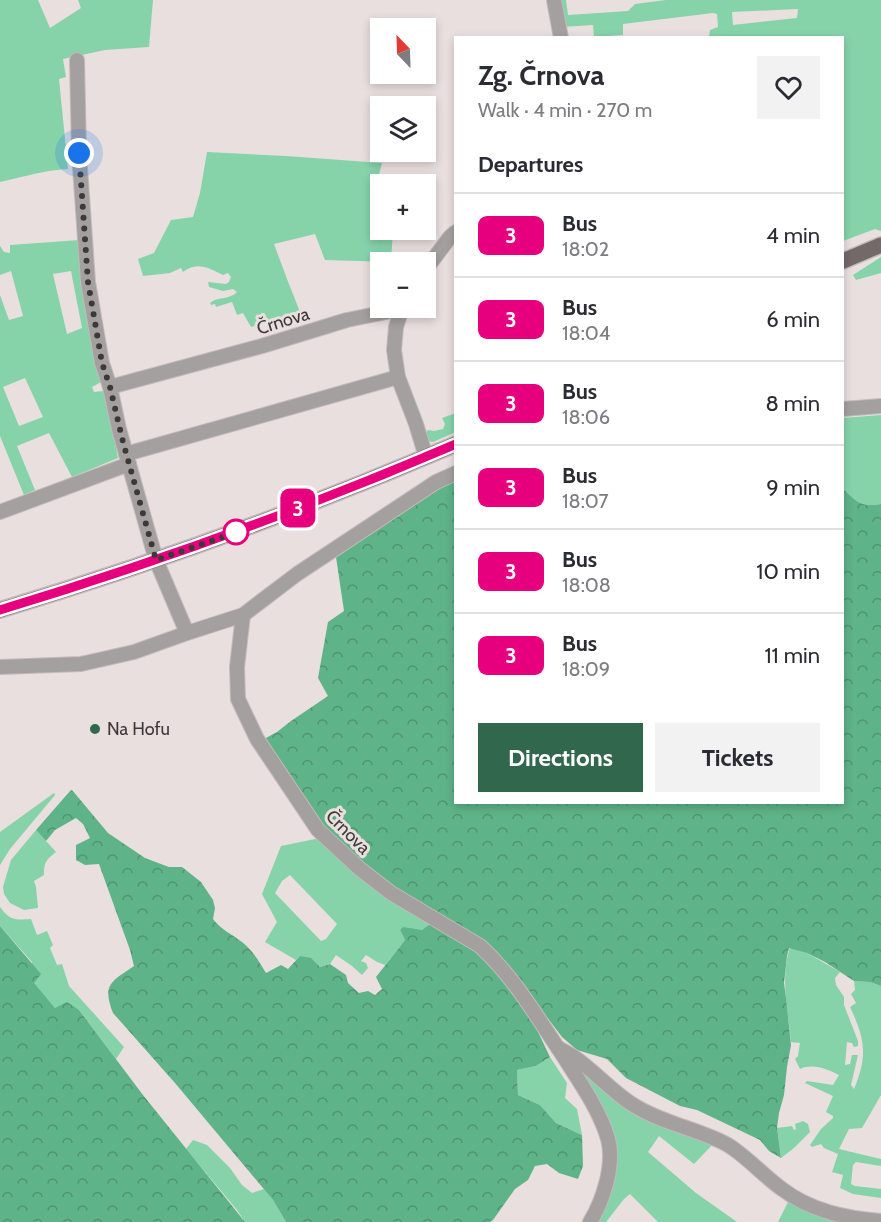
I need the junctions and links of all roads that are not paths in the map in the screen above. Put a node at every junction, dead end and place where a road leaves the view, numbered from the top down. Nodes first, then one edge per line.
1 (554, 0) edge
2 (561, 36) edge
3 (77, 60) dead end
4 (454, 234) edge
5 (881, 244) edge
6 (436, 256) edge
7 (844, 261) edge
8 (370, 315) edge
9 (398, 318) edge
10 (398, 377) junction
11 (110, 387) junction
12 (881, 406) edge
13 (844, 409) edge
14 (454, 445) edge
15 (426, 457) junction
16 (128, 459) junction
17 (454, 474) edge
18 (0, 512) edge
19 (156, 560) junction
20 (0, 610) edge
21 (243, 615) junction
22 (187, 633) junction
23 (0, 667) edge
24 (557, 1047) junction
25 (881, 1221) edge
26 (590, 1222) edge

1 - 2 street
3 - 11 street
4 - 6 street
5 - 7 main road
8 - 11 street, Črnova
9 - 10 street, Črnova
10 - 15 street, Črnova
10 - 16 street
11 - 16 street
12 - 13 street
14 - 15 main road
15 - 19 main road
16 - 18 street
16 - 19 street
17 - 21 street
19 - 20 main road
19 - 22 street
21 - 22 street
21 - 24 street, Črnova
22 - 23 street
24 - 25 street
24 - 26 street, Črnova

